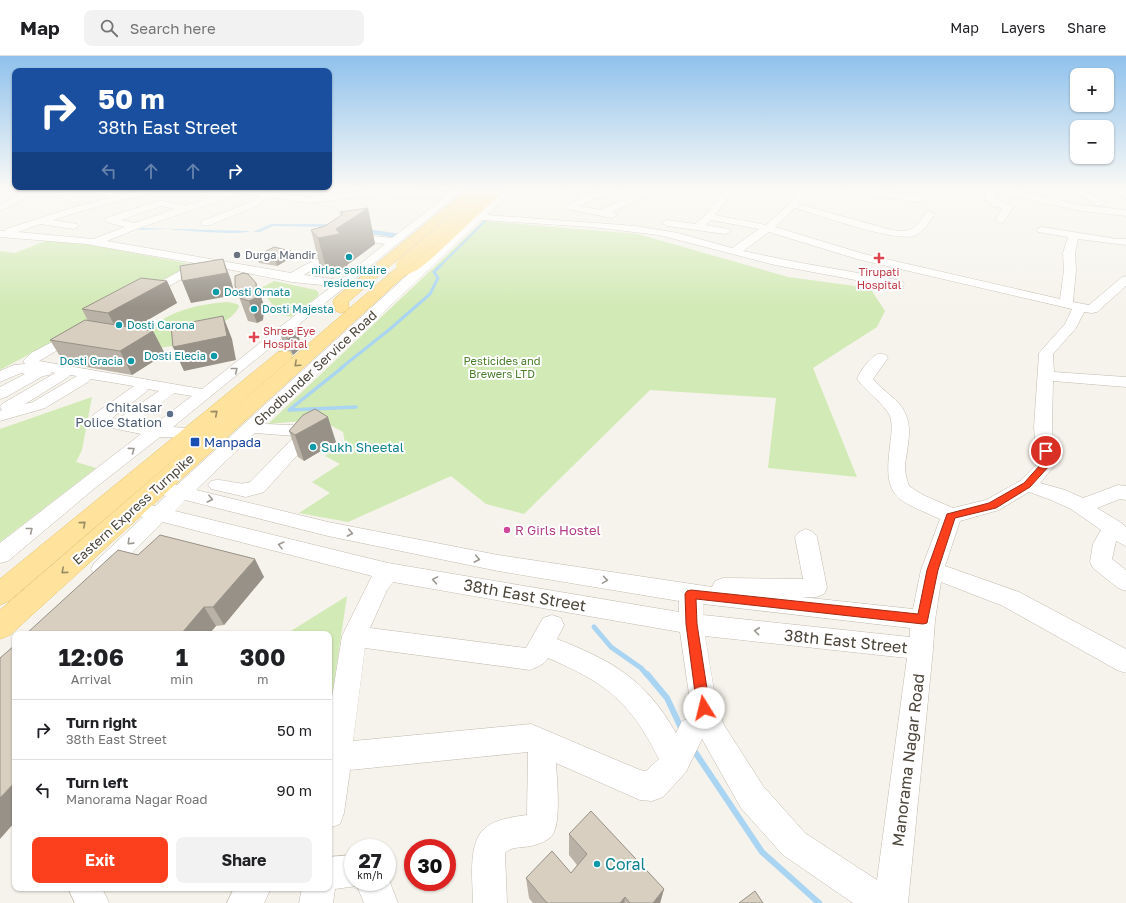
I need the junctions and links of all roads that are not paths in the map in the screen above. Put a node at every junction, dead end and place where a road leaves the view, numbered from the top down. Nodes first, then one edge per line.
1 (22, 228) edge
2 (25, 228) edge
3 (131, 228) edge
4 (414, 228) edge
5 (422, 228) edge
6 (441, 228) edge
7 (448, 228) edge
8 (458, 228) edge
9 (465, 228) edge
10 (618, 228) edge
11 (706, 228) edge
12 (768, 228) joint
13 (872, 228) edge
14 (919, 228) edge
15 (1071, 228) edge
16 (1042, 230) dead end
17 (59, 231) dead end
18 (3, 234) edge
19 (755, 236) junction
20 (1074, 236) junction
21 (45, 237) junction
22 (93, 242) junction
23 (395, 242) junction
24 (1126, 242) edge
25 (438, 249) junction
26 (734, 252) junction
27 (212, 266) junction
28 (399, 267) junction
29 (357, 273) junction
30 (370, 275) junction
31 (292, 278) junction
32 (1126, 280) edge
33 (342, 284) junction
34 (898, 284) dead end
35 (132, 302) edge
36 (1073, 305) junction
37 (341, 308) junction
38 (84, 329) edge
39 (881, 358) dead end
40 (40, 371) junction
41 (62, 375) junction
42 (1046, 376) junction
43 (0, 377) edge
44 (82, 379) junction
45 (1126, 382) edge
46 (140, 389) junction
47 (166, 393) junction
48 (0, 394) edge
49 (203, 396) junction
50 (0, 411) edge
51 (0, 416) edge
52 (121, 425) junction
53 (250, 428) junction
54 (155, 432) junction
55 (191, 433) junction
56 (218, 485) dead end
57 (1027, 485) junction
58 (158, 487) junction
59 (182, 492) junction
60 (1126, 493) edge
61 (1082, 506) junction
62 (135, 508) junction
63 (158, 515) junction
64 (951, 516) junction
65 (328, 529) junction
66 (1122, 531) edge
67 (806, 537) dead end
68 (311, 552) junction
69 (0, 555) edge
70 (932, 570) junction
71 (388, 572) junction
72 (1126, 582) edge
73 (86, 585) edge
74 (690, 590) junction
75 (0, 594) edge
76 (923, 620) junction
77 (691, 624) junction
78 (0, 627) edge
79 (354, 636) junction
80 (921, 649) junction
81 (1126, 662) edge
82 (692, 730) dead end
83 (335, 742) edge
84 (542, 743) junction
85 (676, 762) junction
86 (332, 778) edge
87 (344, 872) edge
88 (332, 873) edge
89 (86, 891) edge
90 (252, 891) edge
91 (318, 891) edge
92 (377, 891) edge
93 (92, 903) edge
94 (244, 903) edge
95 (316, 903) edge
96 (381, 903) edge
97 (490, 903) edge
98 (882, 903) edge
99 (891, 903) edge

1 - 18 street
2 - 18 street
3 - 22 street
4 - 23 street
5 - 30 main road, Eastern Express Turnpike
6 - 28 main road
7 - 28 main road, bridge
8 - 25 main road, Eastern Express Turnpike
9 - 25 street, Ghodbunder Service Road
10 - 26 street
11 - 19 street
12 - 19 street
12 - 36 street
13 - 14 street
15 - 20 street
16 - 20 street
17 - 21 street
18 - 21 street
19 - 26 street
20 - 24 street
20 - 36 street
21 - 22 street
22 - 27 street
23 - 29 street
23 - 31 street
25 - 28 main road, Eastern Express Turnpike
25 - 53 street, Ghodbunder Service Road
26 - 34 street
27 - 31 street
27 - 35 street
28 - 37 main road
28 -> 58 main road, Eastern Express Turnpike
29 - 30 main road
29 - 33 street
30 - 37 main road, Eastern Express Turnpike
31 - 33 street
32 - 36 street
49 -> 33 street
36 - 42 street
55 -> 37 main road, Eastern Express Turnpike
38 - 49 street
39 - 64 street
40 - 41 street
40 - 43 street
40 - 48 street
41 - 44 street
41 - 50 street
42 - 45 street
42 - 57 street
44 - 46 street
44 - 51 street
46 - 47 street
46 - 52 street
47 - 49 street
47 - 52 street
49 - 54 street
52 - 54 street
53 - 56 street
53 - 59 street, Ghodbunder Service Road
54 - 55 street
69 -> 54 street
75 -> 55 main road, Eastern Express Turnpike
57 - 61 street
57 - 64 street
58 - 59 street, 38th East Street
58 - 62 main road, Eastern Express Turnpike
59 - 63 street, Ghodbunder Service Road
59 -> 65 street, 38th East Street
60 - 61 street
61 - 66 street
62 - 63 street, 38th East Street
62 -> 78 main road, Eastern Express Turnpike
68 -> 63 street, 38th East Street
63 -> 73 street, Ghodbunder Service Road
64 - 70 street, Manorama Nagar Road
65 - 68 street
65 -> 74 street, 38th East Street
66 - 72 street
67 - 74 street
68 - 71 street, 38th East Street
70 - 76 street, Manorama Nagar Road
70 - 81 street
77 -> 71 street, 38th East Street
71 - 79 street
74 - 76 street, 38th East Street
74 - 77 street
76 - 80 street, Manorama Nagar Road
80 -> 77 street, 38th East Street
77 - 98 street
79 - 83 street
79 - 85 street
80 - 99 street, Manorama Nagar Road
82 - 85 street
83 - 84 street
83 - 86 street
84 - 85 street
84 - 97 street
87 - 88 street
89 - 93 street
90 - 94 street
91 - 95 street
92 - 96 street

